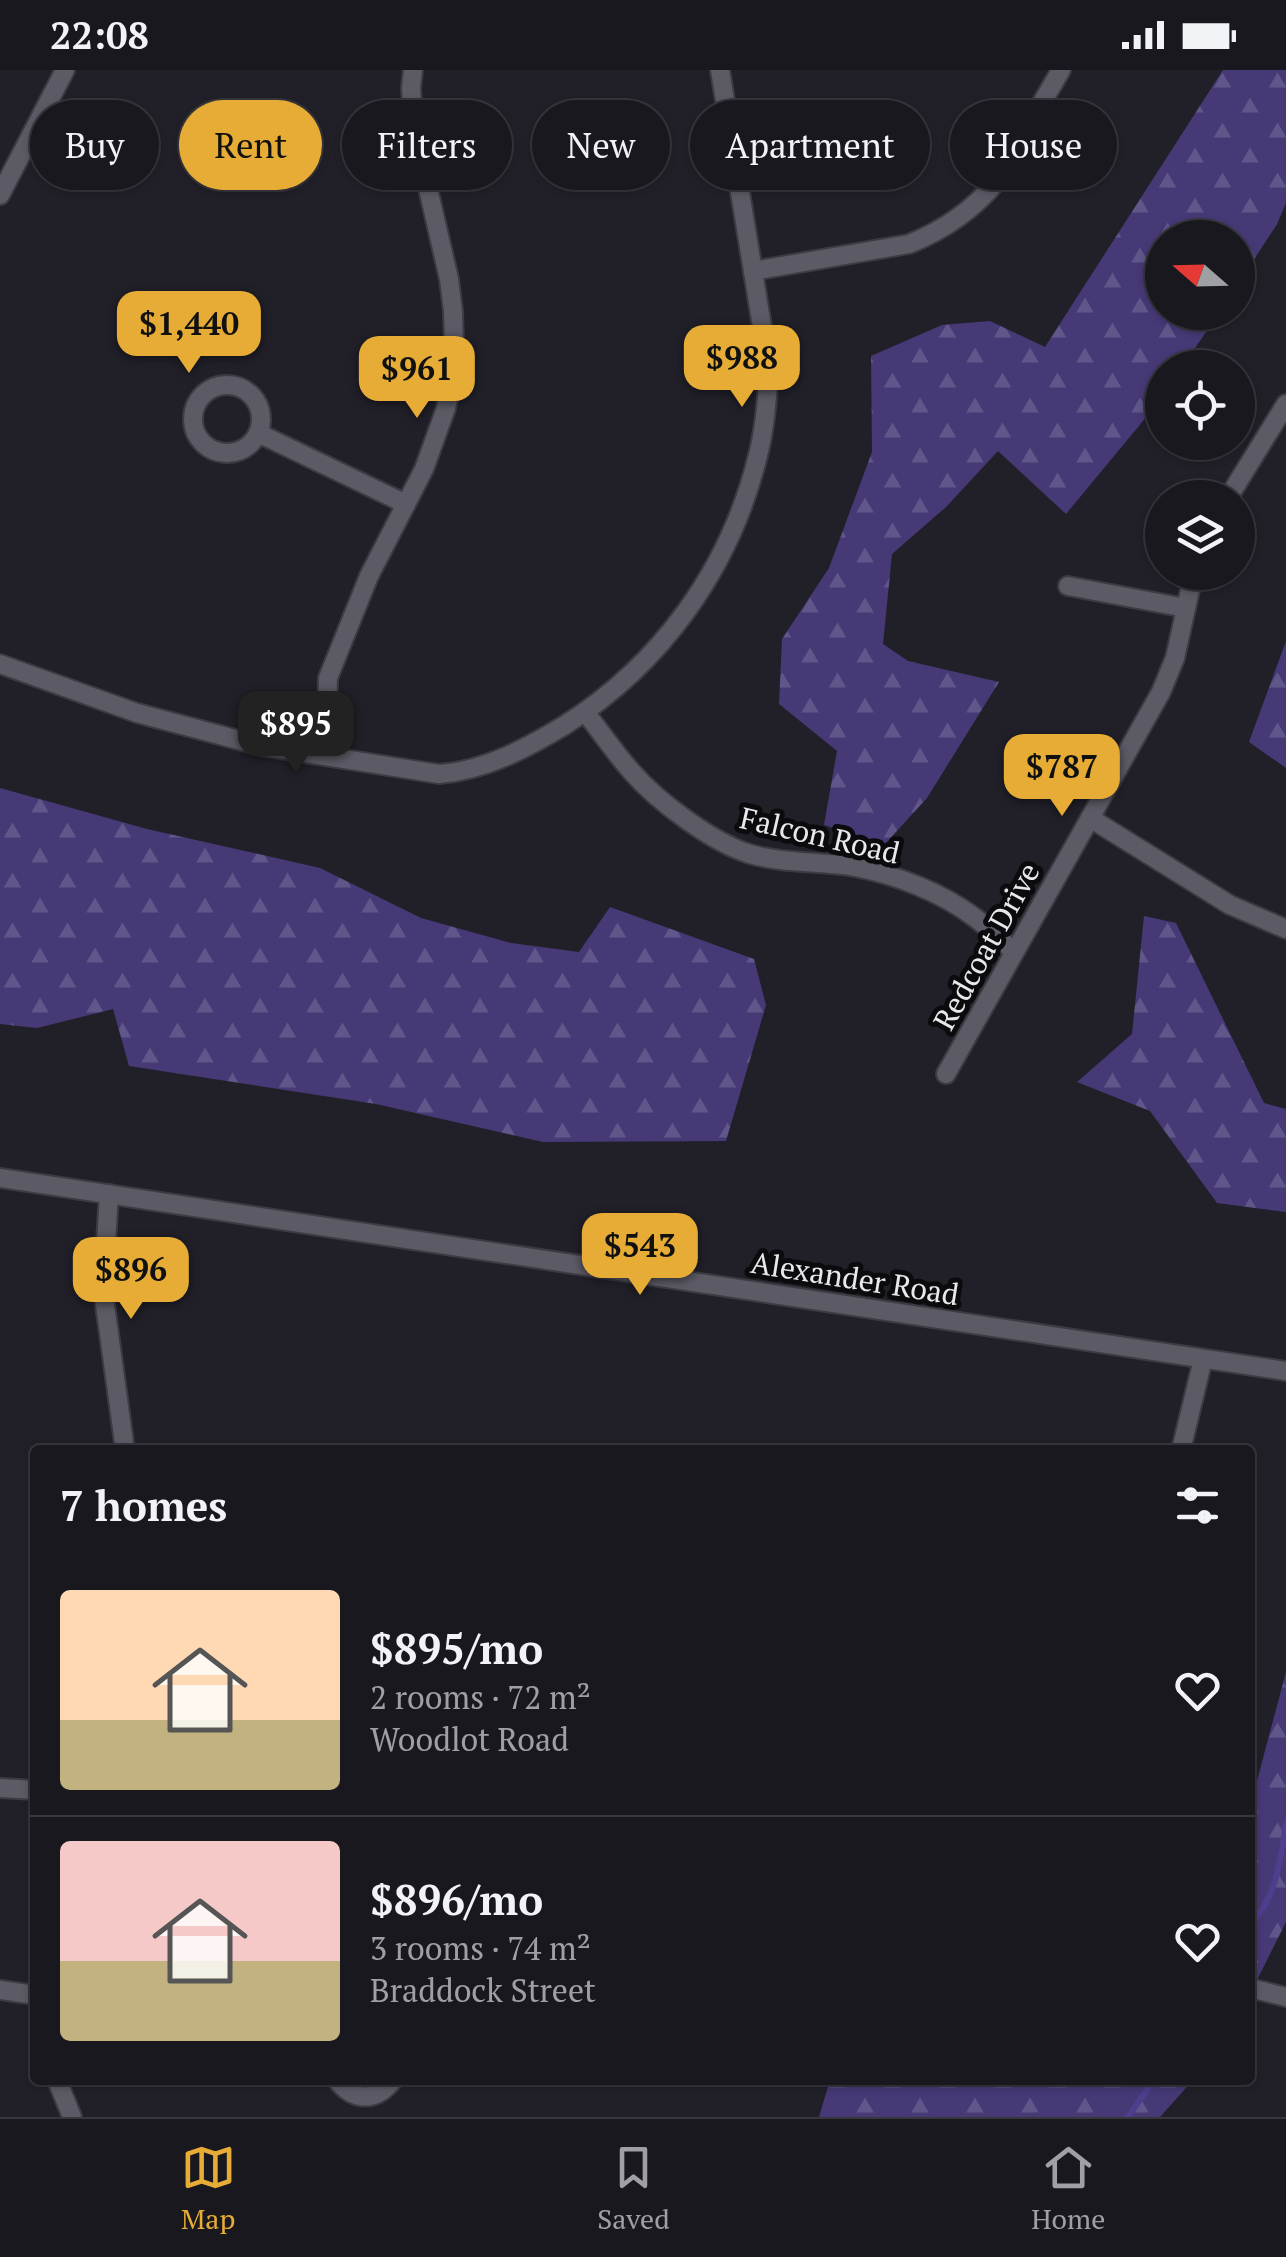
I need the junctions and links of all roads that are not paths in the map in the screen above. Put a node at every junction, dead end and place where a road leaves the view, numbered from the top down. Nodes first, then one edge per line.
1 (65, 70) edge
2 (413, 70) edge
3 (720, 70) edge
4 (1061, 70) edge
5 (0, 195) edge
6 (753, 271) junction
7 (1286, 404) edge
8 (258, 433) dead end
9 (1239, 480) edge
10 (406, 504) junction
11 (1068, 586) dead end
12 (1190, 590) edge
13 (1186, 608) junction
14 (0, 664) edge
15 (586, 712) junction
16 (326, 756) junction
17 (1090, 818) junction
18 (1286, 928) edge
19 (1014, 952) junction
20 (946, 1074) dead end
21 (0, 1178) edge
22 (110, 1194) junction
23 (1203, 1358) junction
24 (1286, 1370) edge
25 (124, 1445) edge
26 (1182, 1445) edge
27 (0, 1788) edge
28 (30, 1790) edge
29 (1255, 1989) edge
30 (0, 1990) edge
31 (30, 1994) edge
32 (1286, 1996) edge
33 (59, 2085) edge
34 (342, 2085) edge
35 (389, 2085) edge
36 (363, 2097) junction
37 (72, 2117) edge
38 (360, 2117) edge

1 - 5 street
2 - 10 street
3 - 6 street
4 - 6 street
6 - 15 street
7 - 9 street
8 - 10 street
10 - 16 street
11 - 13 street
12 - 13 street, Redcoat Drive
13 - 17 street, Redcoat Drive
14 - 16 street
15 - 16 street
15 - 19 street, Falcon Road
17 - 18 street
17 - 19 street, Redcoat Drive
19 - 20 street, Redcoat Drive
21 - 22 street, Alexander Road
22 - 23 street, Alexander Road
22 - 25 street
23 - 24 street, Alexander Road
23 - 26 street
27 - 28 street
29 - 32 street
30 - 31 street
33 - 37 street
34 - 36 street
35 - 36 street
36 - 38 street

